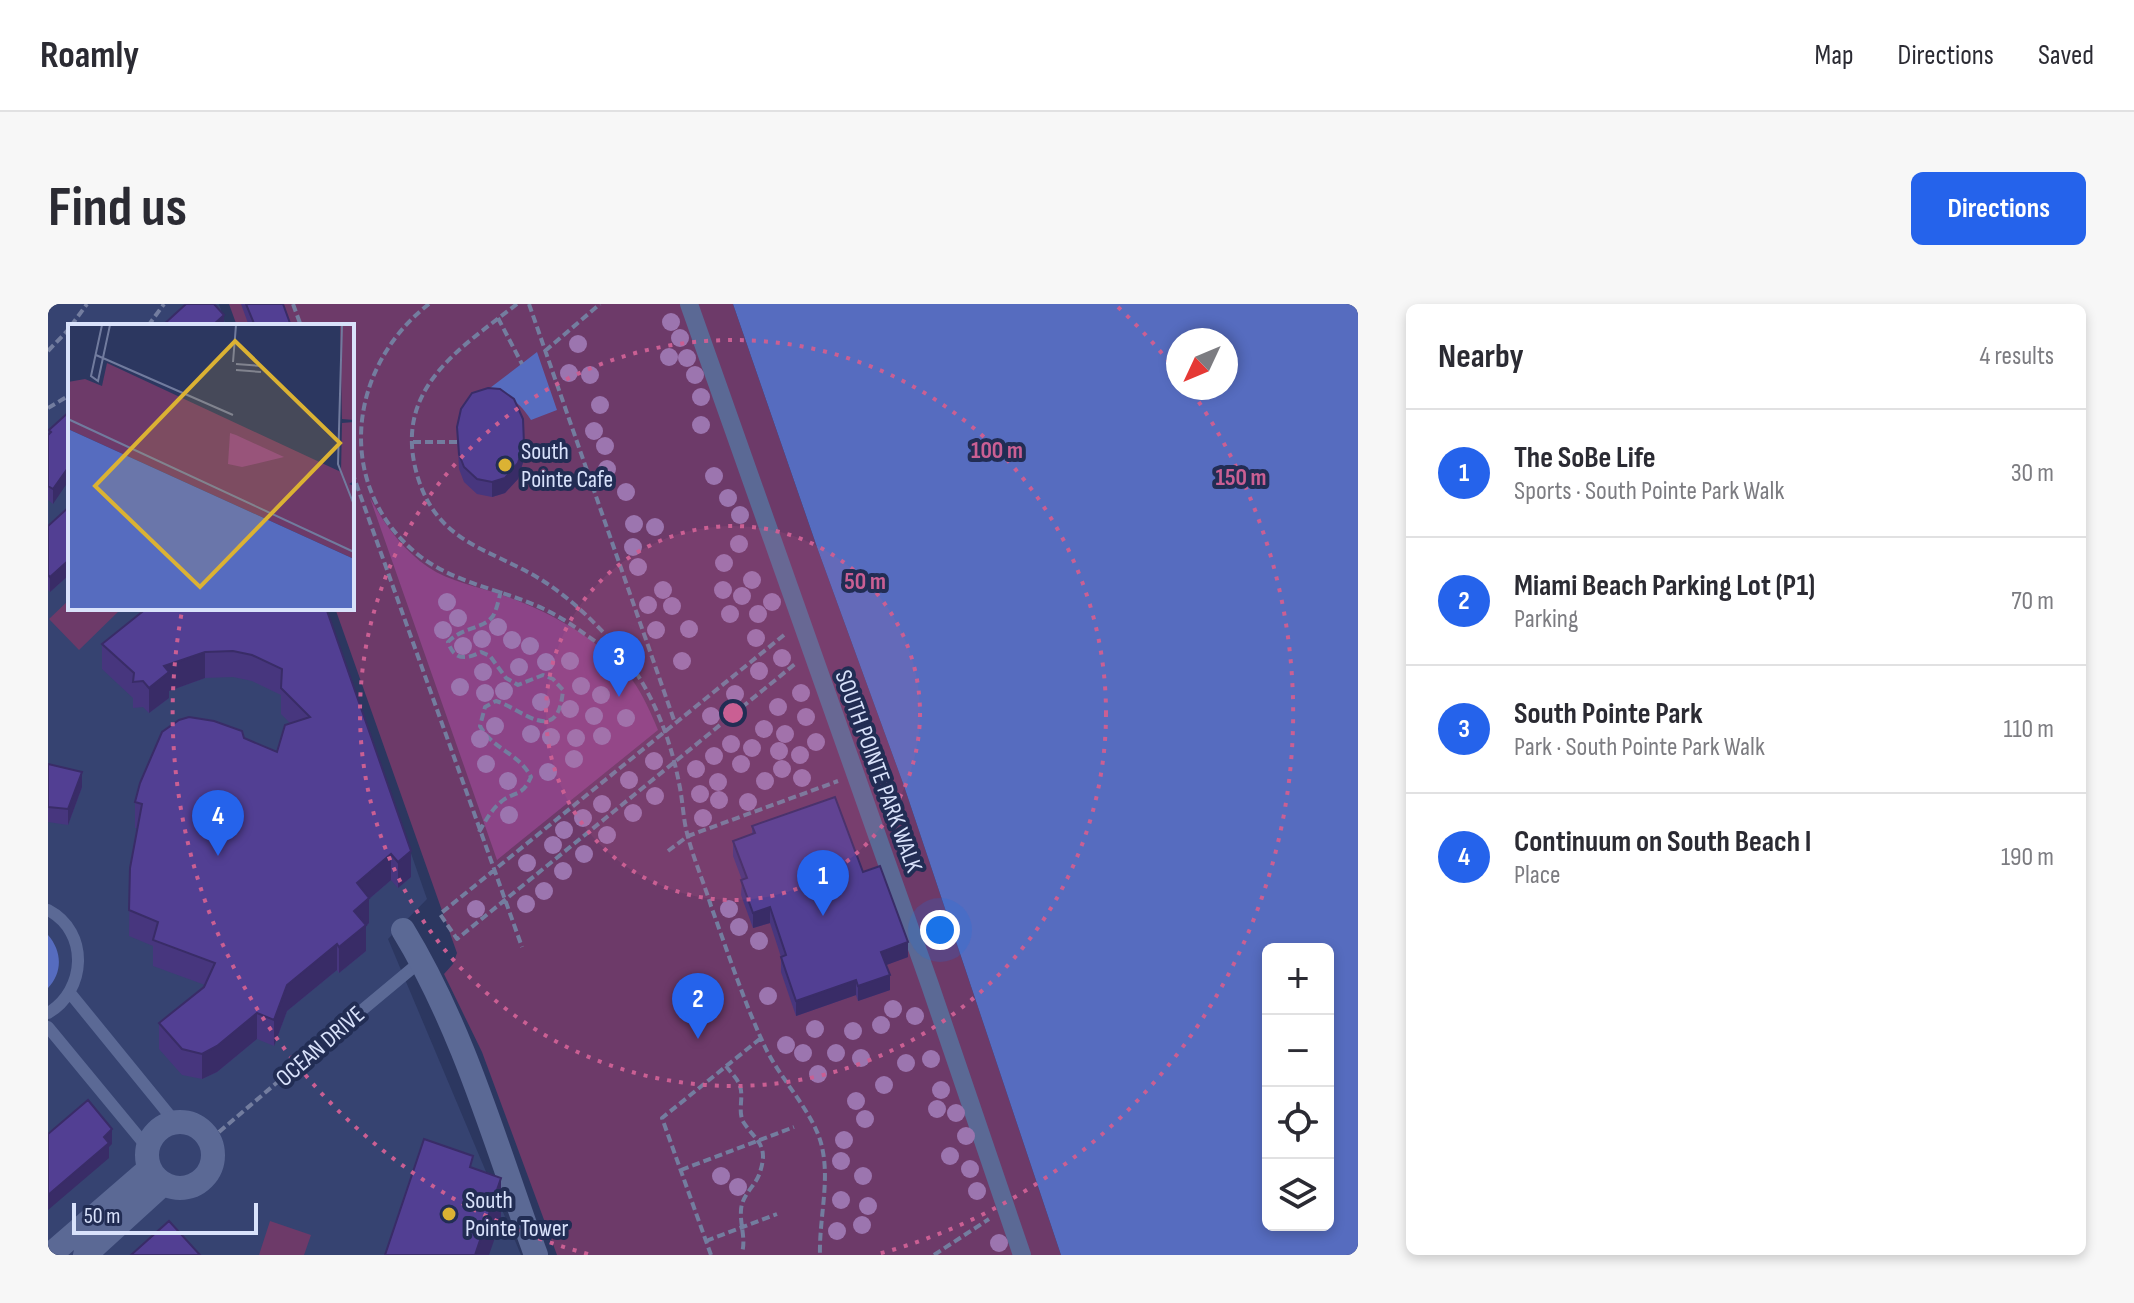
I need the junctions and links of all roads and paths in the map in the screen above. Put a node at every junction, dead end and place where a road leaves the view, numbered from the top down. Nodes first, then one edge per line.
1 (87, 304) edge
2 (164, 304) edge
3 (293, 304) edge
4 (429, 304) edge
5 (517, 304) edge
6 (529, 304) edge
7 (600, 304) edge
8 (689, 304) edge
9 (498, 318) junction
10 (73, 324) edge
11 (149, 324) edge
12 (300, 324) edge
13 (68, 330) edge
14 (48, 351) edge
15 (545, 351) junction
16 (522, 364) dead end
17 (68, 396) edge
18 (48, 408) edge
19 (416, 442) junction
20 (457, 442) edge
21 (354, 477) edge
22 (369, 484) junction
23 (358, 488) junction
24 (501, 590) junction
25 (801, 621) junction
26 (811, 651) junction
27 (629, 663) junction
28 (675, 723) junction
29 (665, 732) junction
30 (674, 763) junction
31 (855, 775) junction
32 (479, 832) junction
33 (688, 836) junction
34 (668, 851) dead end
35 (493, 870) junction
36 (504, 903) junction
37 (48, 910) edge
38 (403, 930) dead end
39 (522, 947) dead end
40 (421, 961) junction
41 (70, 993) junction
42 (361, 1011) joint
43 (48, 1013) edge
44 (48, 1027) edge
45 (761, 1038) junction
46 (726, 1066) junction
47 (175, 1122) junction
48 (794, 1127) dead end
49 (219, 1132) dead end
50 (760, 1140) junction
51 (153, 1167) junction
52 (681, 1170) junction
53 (1005, 1209) junction
54 (777, 1214) dead end
55 (743, 1226) junction
56 (706, 1241) junction
57 (87, 1243) edge
58 (742, 1253) dead end
59 (50, 1255) edge
60 (536, 1255) edge
61 (711, 1255) edge
62 (820, 1255) edge
63 (934, 1255) edge
64 (1022, 1255) edge

1 - 10 path
2 - 11 path
3 - 12 path
4 - 22 path
5 - 9 path
6 - 15 path
7 - 15 path
8 - 25 street, SOUTH POINTE PARK WALK
9 - 16 path
9 - 19 path
13 - 14 path
15 - 28 path
17 - 18 path
19 - 20 path
19 - 27 path
21 - 23 path
22 - 23 path
22 - 24 path
23 - 32 path
24 - 27 path
24 - 32 path
25 - 26 street, SOUTH POINTE PARK WALK
25 - 28 path
26 - 30 path
26 - 31 street, SOUTH POINTE PARK WALK
27 - 29 path
28 - 29 path
29 - 30 path
29 - 35 path
30 - 33 path
30 - 36 path
31 - 33 path
31 - 53 street, SOUTH POINTE PARK WALK
32 - 35 path
33 - 34 path
33 - 45 path
35 - 36 path
35 - 36 path
36 - 39 path
37 - 41 lane
38 - 40 street
40 - 42 lane, OCEAN DRIVE
40 - 60 street
41 - 43 lane
41 - 47 lane
42 - 49 path, OCEAN DRIVE
44 - 51 lane
45 - 46 path
45 - 62 path
46 - 50 path
46 - 52 path
47 - 51 street
47 - 51 street
48 - 50 path
50 - 52 path
50 - 55 path
51 - 57 street
52 - 56 path
53 - 63 path
53 - 64 street, SOUTH POINTE PARK WALK
54 - 55 path
55 - 56 path
55 - 58 path
56 - 61 path
57 - 59 street

